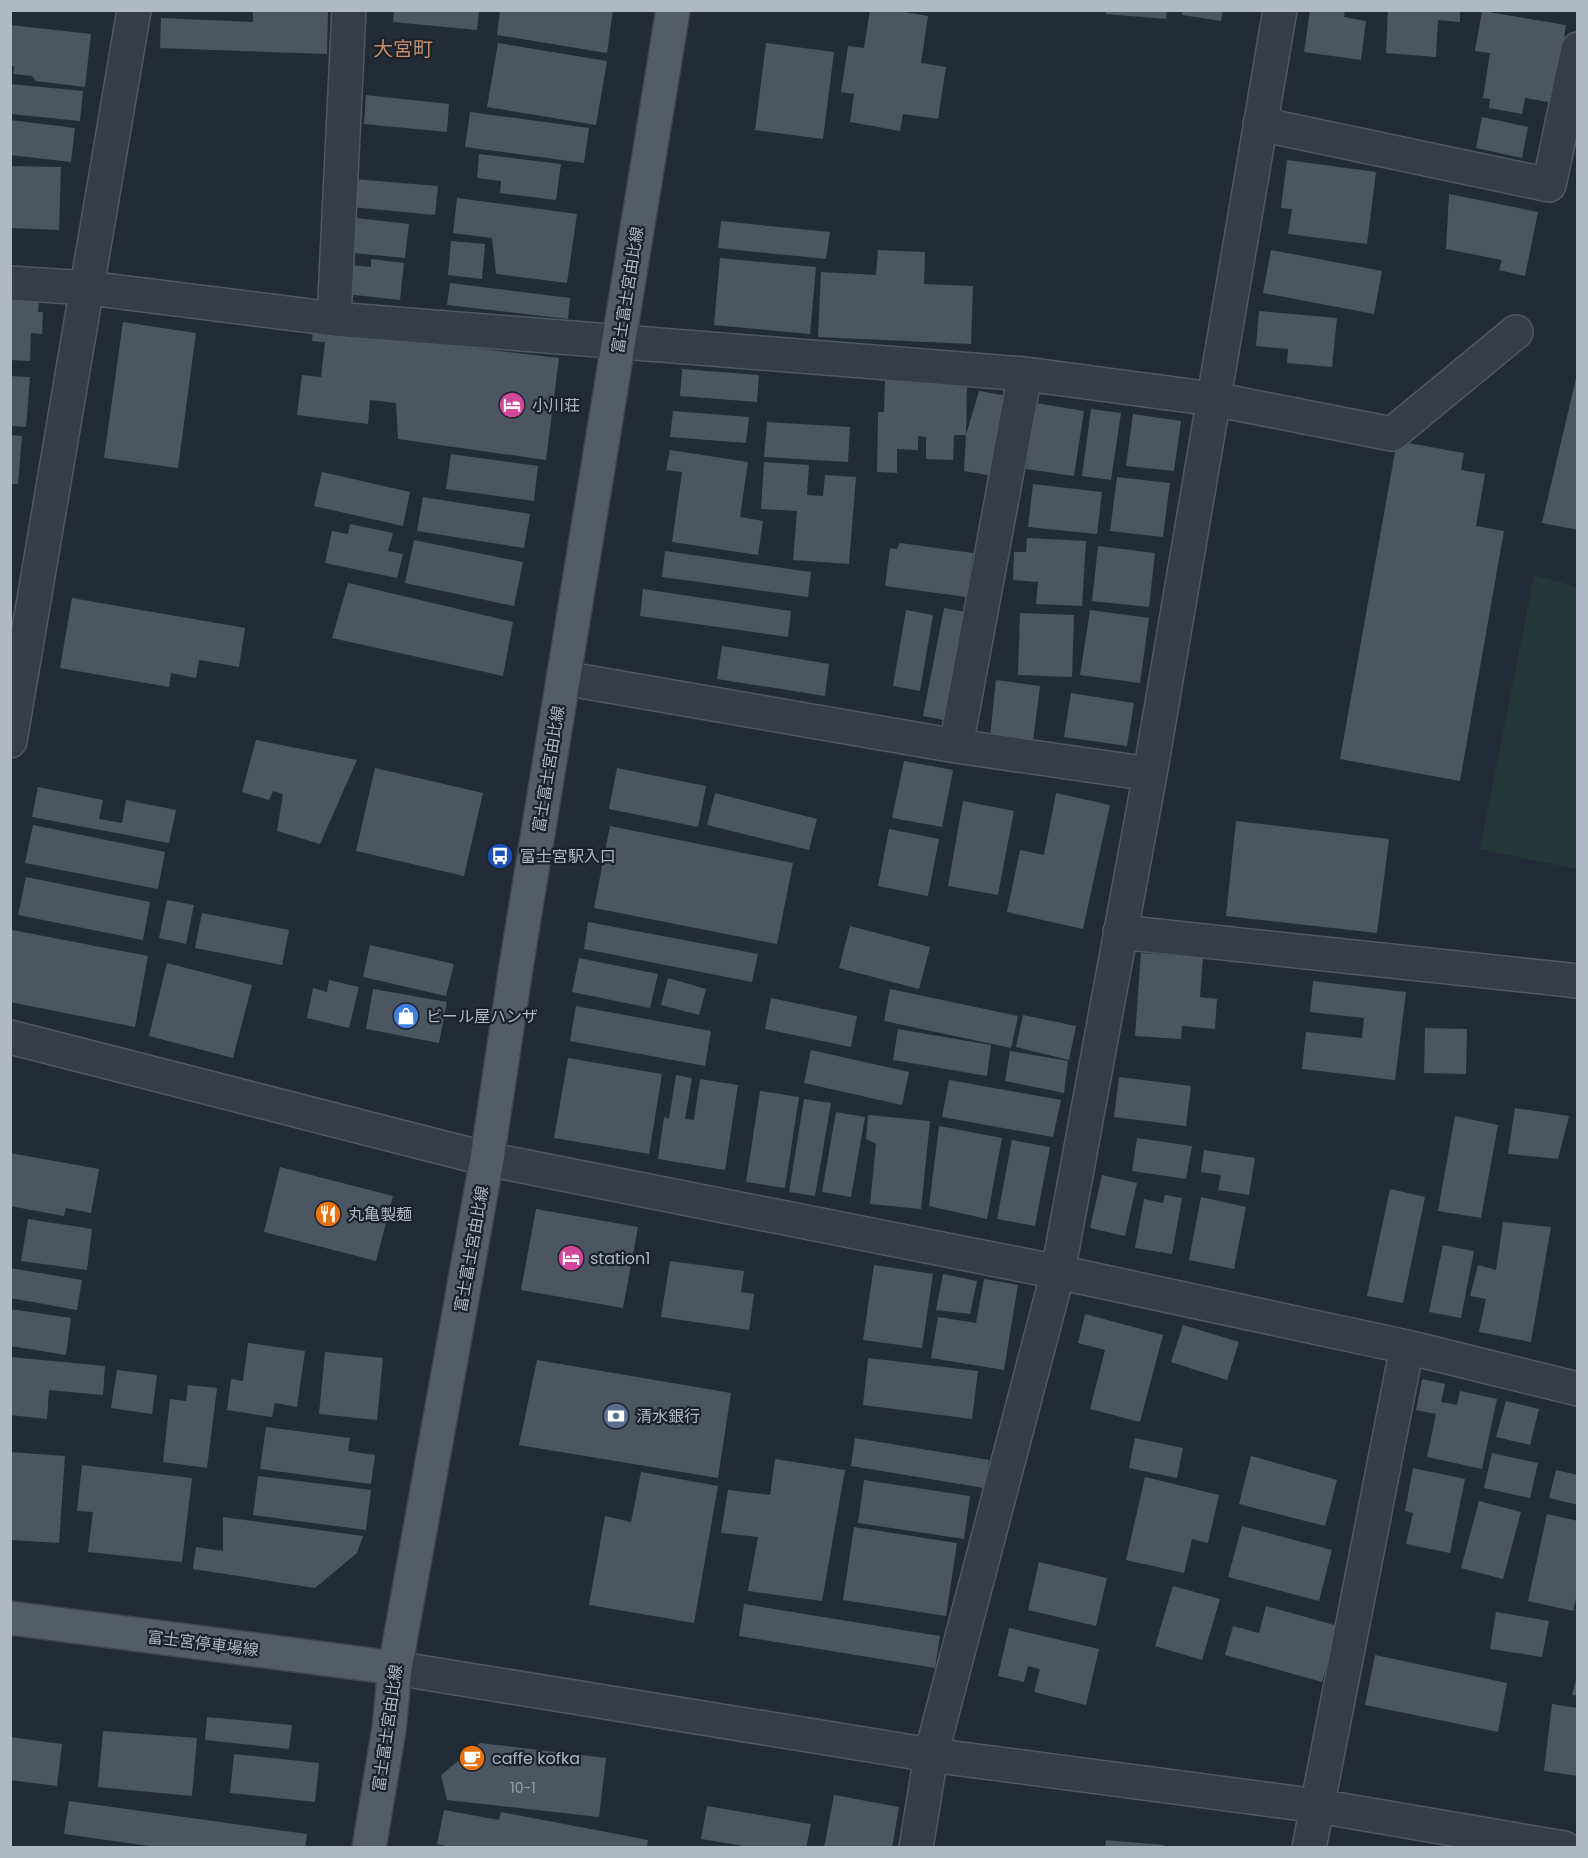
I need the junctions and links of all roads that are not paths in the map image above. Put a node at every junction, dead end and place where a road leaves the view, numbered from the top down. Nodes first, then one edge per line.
1 (134, 10) edge
2 (349, 10) edge
3 (673, 10) edge
4 (1280, 10) edge
5 (1578, 49) edge
6 (1260, 124) junction
7 (10, 284) edge
8 (88, 288) junction
9 (334, 319) junction
10 (1516, 332) dead end
11 (619, 341) junction
12 (1025, 374) junction
13 (1213, 399) junction
14 (563, 678) junction
15 (10, 741) edge
16 (956, 746) junction
17 (1149, 774) junction
18 (1120, 932) junction
19 (1578, 981) edge
20 (10, 1036) edge
21 (487, 1159) junction
22 (1058, 1272) junction
23 (1407, 1347) junction
24 (1578, 1389) edge
25 (10, 1618) edge
26 (395, 1668) junction
27 (931, 1755) junction
28 (1318, 1806) junction
29 (369, 1848) edge
30 (916, 1848) edge
31 (1309, 1848) edge
32 (1564, 1848) edge

1 - 8 street
2 - 9 street
3 - 11 main road, 富士富士宮由比線
4 - 6 street
5 - 6 street
6 - 13 street
7 - 8 street
8 - 9 street
8 - 15 street
9 - 11 street
10 - 13 street
11 - 12 street
11 - 14 main road, 富士富士宮由比線
12 - 13 street
12 - 16 street
13 - 17 street
14 - 16 street
14 - 21 main road, 富士富士宮由比線
16 - 17 street
17 - 18 street
18 - 19 street
18 - 22 street
20 - 21 street
21 - 22 street
21 - 26 main road, 富士富士宮由比線
22 - 23 street
22 - 27 street
23 - 24 street
23 - 28 street
25 - 26 main road, 富士宮停車場線
26 - 27 street
26 - 29 main road, 富士富士宮由比線
27 - 28 street
27 - 30 street
28 - 31 street
28 - 32 street

